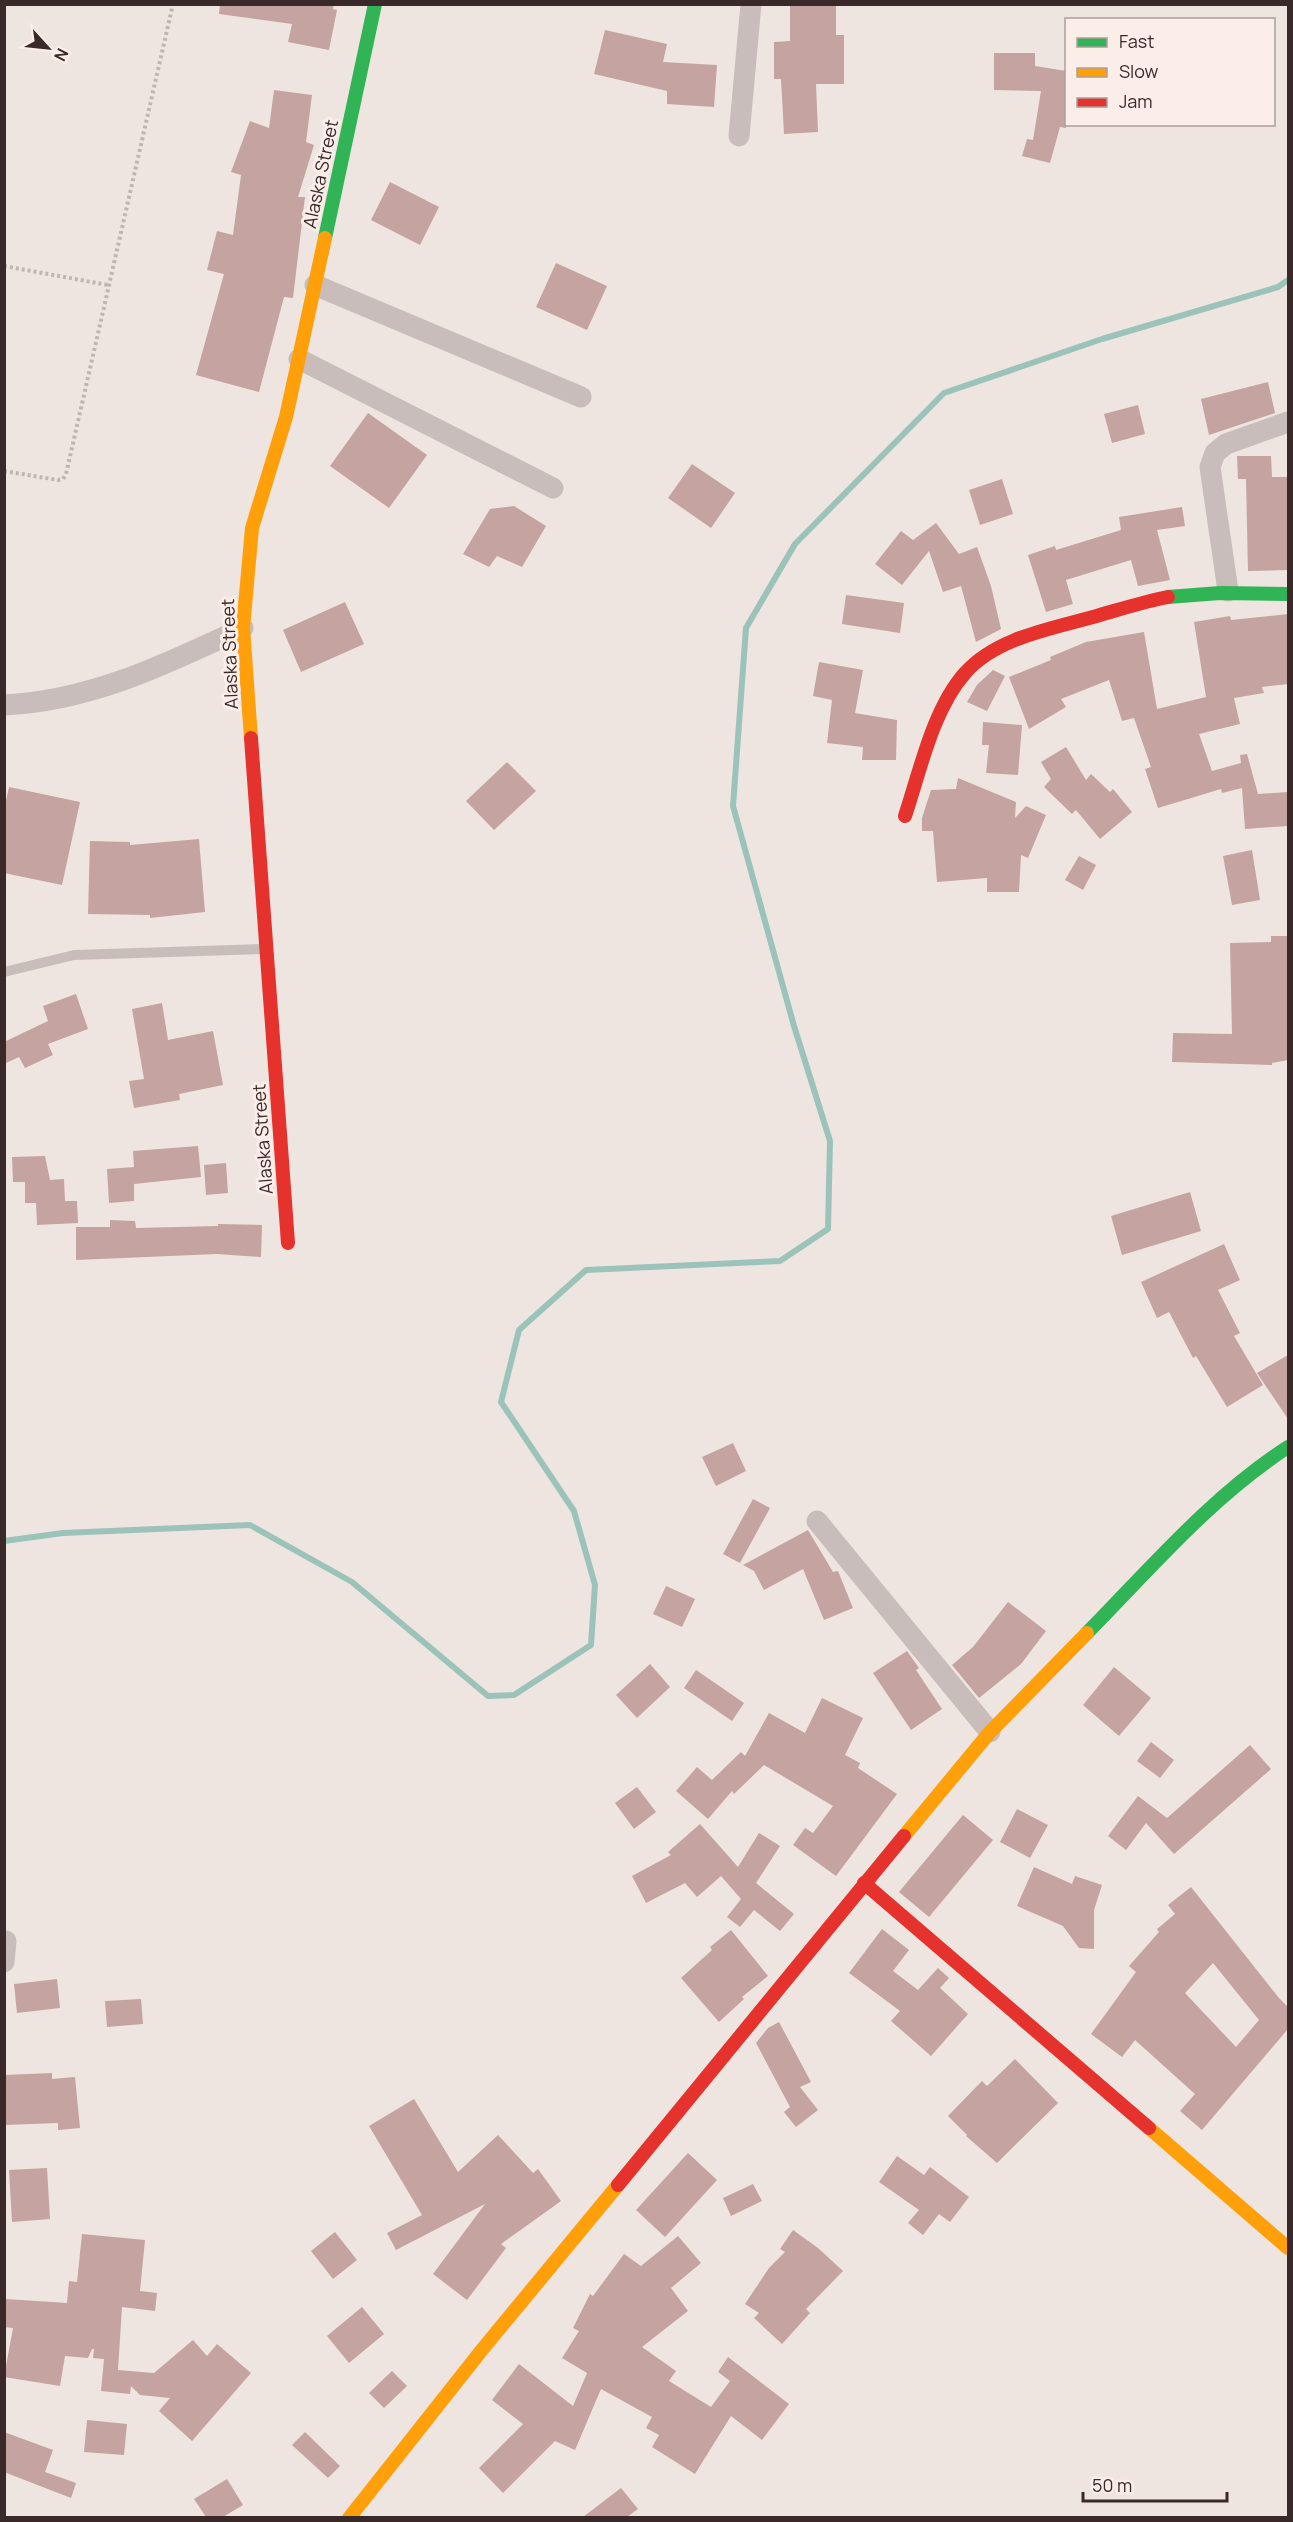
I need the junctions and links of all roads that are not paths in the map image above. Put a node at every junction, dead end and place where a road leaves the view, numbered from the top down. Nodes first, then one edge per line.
1 (375, 4) edge
2 (751, 4) edge
3 (739, 136) dead end
4 (315, 285) junction
5 (299, 359) junction
6 (581, 397) dead end
7 (1288, 422) edge
8 (553, 488) dead end
9 (1228, 591) junction
10 (1288, 594) edge
11 (243, 628) junction
12 (4, 705) edge
13 (905, 816) dead end
14 (268, 949) junction
15 (4, 972) edge
16 (288, 1243) dead end
17 (1288, 1447) edge
18 (817, 1521) dead end
19 (990, 1732) junction
20 (864, 1883) junction
21 (1288, 2248) edge
22 (350, 2517) edge

1 - 4 street, Alaska Street
2 - 3 street
4 - 5 street, Alaska Street
4 - 6 street
5 - 8 street
5 - 11 street, Alaska Street
7 - 9 street
9 - 10 street
9 - 13 street
11 - 12 street
11 - 14 street, Alaska Street
14 - 15 lane
14 - 16 street, Alaska Street
17 - 19 street
18 - 19 street
19 - 20 street
20 - 21 street
20 - 22 street

